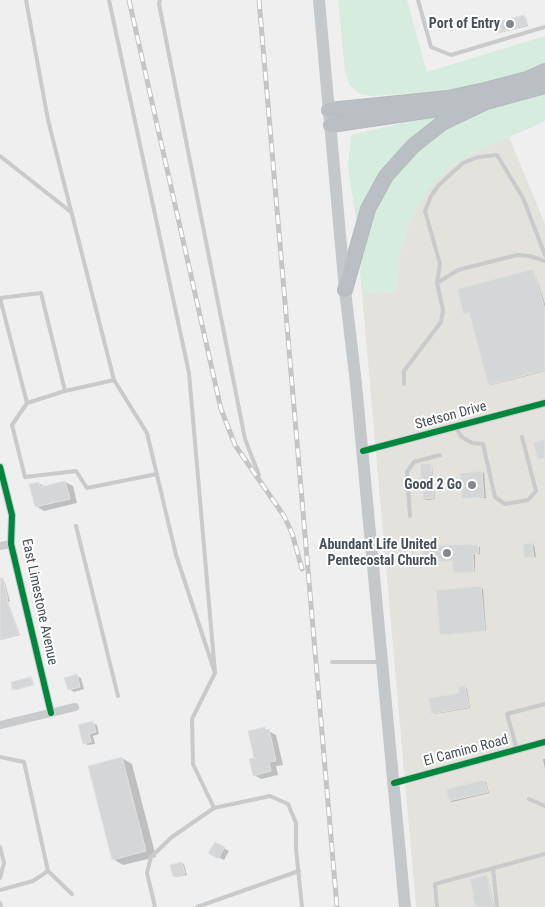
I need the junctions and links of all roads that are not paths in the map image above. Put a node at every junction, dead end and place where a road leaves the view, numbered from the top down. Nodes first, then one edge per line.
1 (26, 0) edge
2 (109, 0) edge
3 (160, 0) edge
4 (319, 0) edge
5 (418, 0) edge
6 (545, 27) edge
7 (545, 72) edge
8 (545, 86) edge
9 (486, 102) junction
10 (329, 110) junction
11 (331, 125) junction
12 (0, 156) edge
13 (71, 213) junction
14 (545, 255) edge
15 (545, 261) edge
16 (436, 283) junction
17 (345, 290) junction
18 (114, 380) junction
19 (404, 384) dead end
20 (65, 391) junction
21 (27, 403) junction
22 (545, 403) edge
23 (455, 427) junction
24 (522, 437) dead end
25 (362, 451) junction
26 (440, 455) dead end
27 (0, 467) edge
28 (157, 474) junction
29 (259, 475) dead end
30 (410, 516) dead end
31 (76, 526) dead end
32 (11, 544) junction
33 (0, 546) edge
34 (332, 662) dead end
35 (382, 662) junction
36 (215, 673) junction
37 (118, 696) dead end
38 (545, 704) edge
39 (75, 707) dead end
40 (51, 713) junction
41 (0, 725) edge
42 (545, 742) edge
43 (517, 750) junction
44 (0, 757) edge
45 (394, 783) junction
46 (529, 799) dead end
47 (545, 806) edge
48 (214, 808) junction
49 (0, 847) edge
50 (545, 854) edge
51 (493, 868) junction
52 (48, 871) junction
53 (299, 871) junction
54 (0, 878) edge
55 (0, 890) edge
56 (72, 894) dead end
57 (0, 903) edge
58 (1, 907) edge
59 (155, 907) edge
60 (197, 907) edge
61 (302, 907) edge
62 (405, 907) edge
63 (437, 907) edge
64 (497, 907) edge

1 - 13 lane
2 - 36 lane
3 - 29 lane
4 - 10 main road
5 - 6 lane
7 - 10 highway
8 - 9 highway
9 - 11 highway
9 - 17 highway
10 - 11 main road
11 - 17 main road
12 - 13 lane
13 - 18 lane
14 - 16 lane
15 - 16 lane
16 - 19 lane
17 - 25 main road
18 - 20 lane
18 - 28 lane
20 - 21 lane
20 - 21 lane
21 - 28 lane
22 - 23 street, Stetson Drive
23 - 24 lane
23 - 25 street, Stetson Drive
25 - 35 main road
26 - 30 lane
27 - 32 street, East Limestone Avenue
28 - 36 lane
31 - 37 lane
32 - 33 street
32 - 40 street, East Limestone Avenue
34 - 35 lane
35 - 45 main road
36 - 48 lane
38 - 43 lane
39 - 40 street
40 - 41 street
42 - 43 street, El Camino Road
43 - 45 street, El Camino Road
44 - 52 lane
45 - 62 main road
46 - 47 lane
48 - 53 lane
48 - 59 lane
49 - 54 lane
50 - 51 lane
51 - 63 lane
51 - 64 lane
52 - 55 lane
52 - 56 lane
53 - 60 lane
53 - 61 lane
57 - 58 lane

